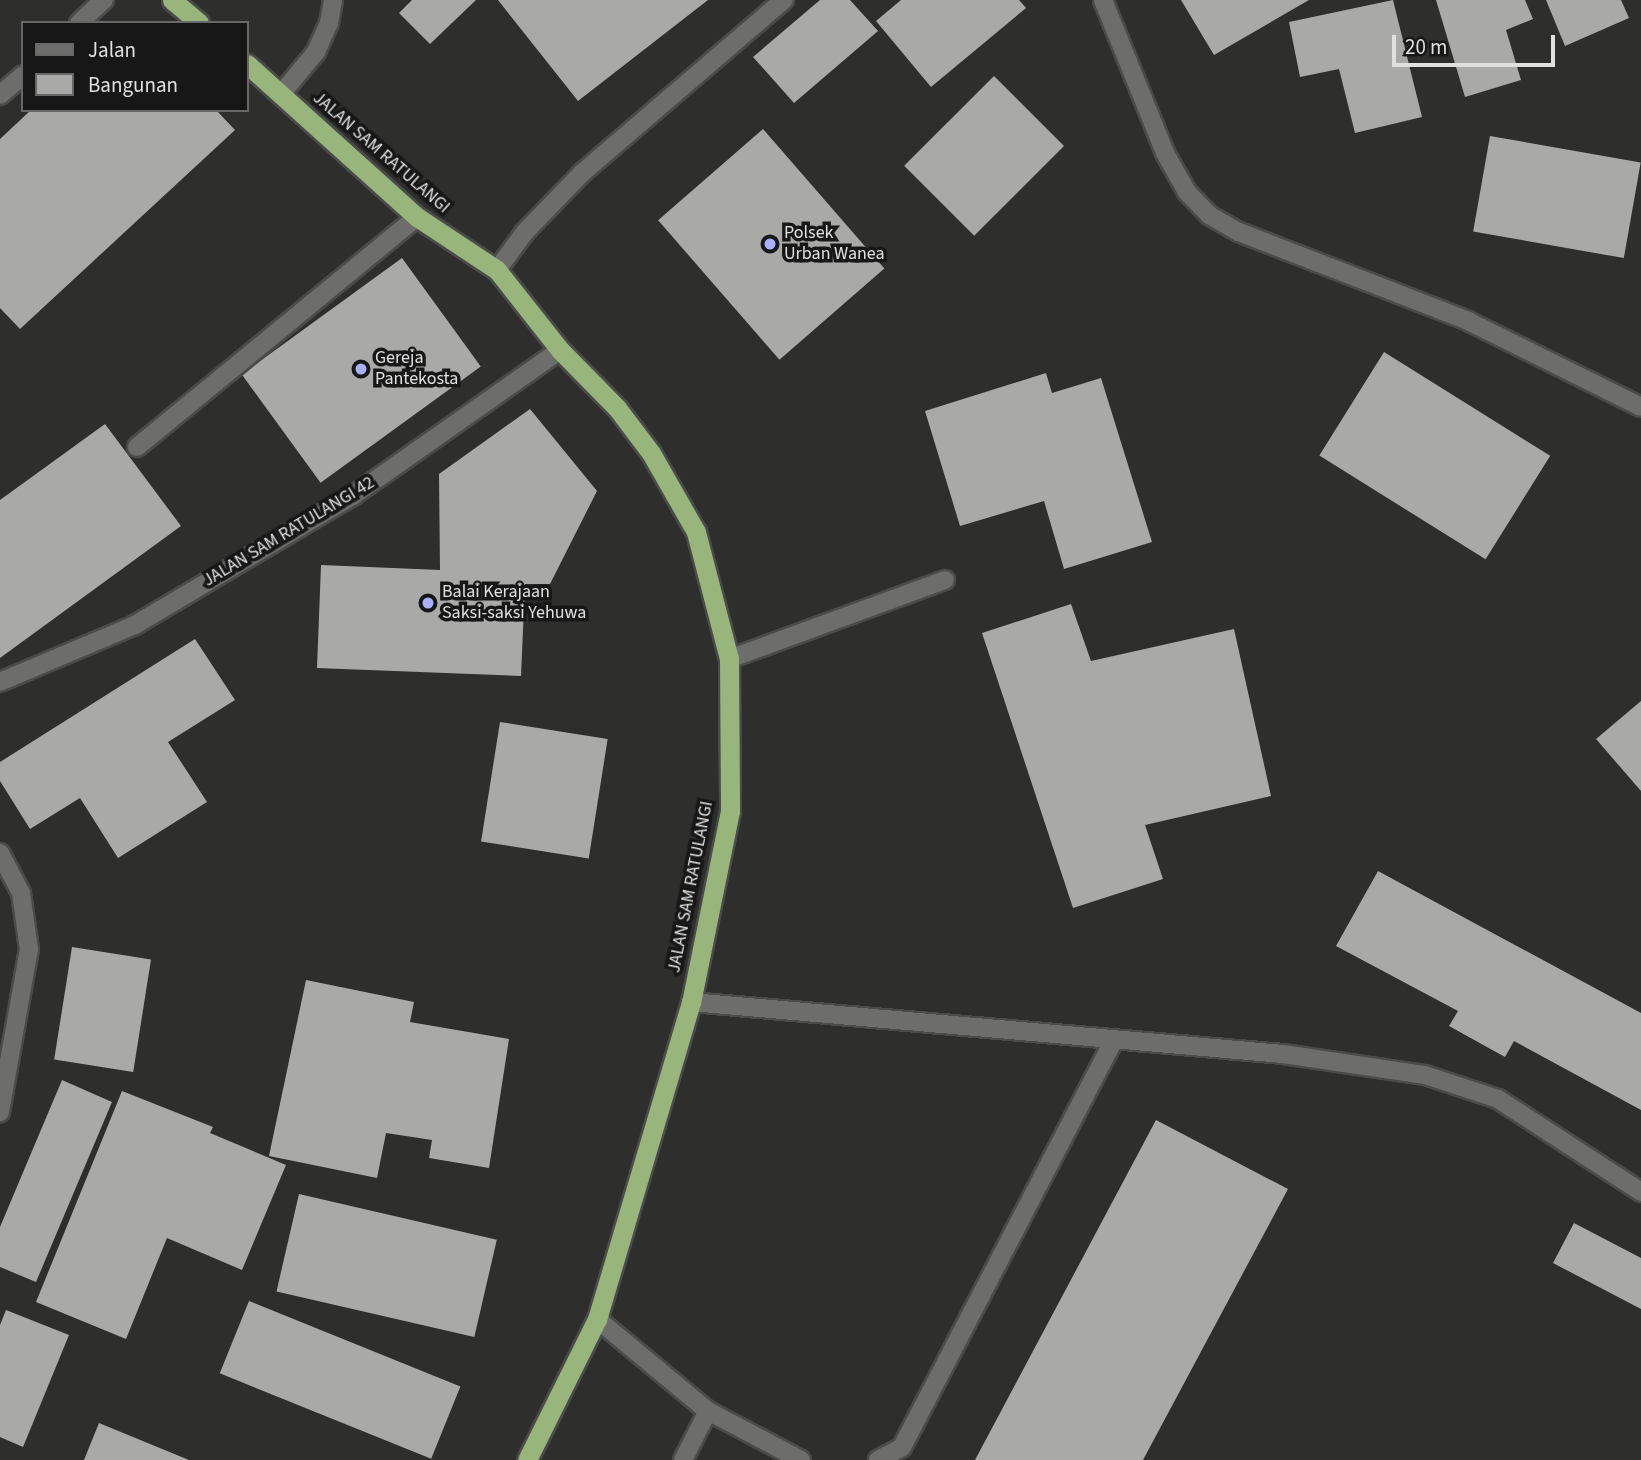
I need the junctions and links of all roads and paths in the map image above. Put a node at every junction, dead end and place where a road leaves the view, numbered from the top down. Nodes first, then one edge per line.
1 (104, 0) edge
2 (172, 0) edge
3 (333, 0) edge
4 (784, 0) edge
5 (1103, 0) edge
6 (81, 21) edge
7 (197, 21) edge
8 (248, 65) edge
9 (21, 77) edge
10 (281, 94) junction
11 (0, 96) edge
12 (417, 217) junction
13 (497, 270) junction
14 (560, 350) junction
15 (1641, 407) edge
16 (136, 447) dead end
17 (945, 580) dead end
18 (729, 659) junction
19 (0, 682) edge
20 (0, 853) edge
21 (691, 1002) junction
22 (1114, 1039) junction
23 (0, 1112) edge
24 (1641, 1192) edge
25 (597, 1319) junction
26 (708, 1411) junction
27 (527, 1460) edge
28 (683, 1460) edge
29 (801, 1460) edge
30 (878, 1460) edge

1 - 6 street
2 - 7 highway
3 - 10 street
4 - 13 street
5 - 15 street
8 - 10 highway, JALAN SAM RATULANGI
9 - 11 street
10 - 12 highway, JALAN SAM RATULANGI
12 - 13 highway, JALAN SAM RATULANGI
12 - 16 street
13 - 14 highway, JALAN SAM RATULANGI
14 - 18 highway, JALAN SAM RATULANGI
14 - 19 street, JALAN SAM RATULANGI 42
17 - 18 street
18 - 21 highway, JALAN SAM RATULANGI
20 - 23 street
21 - 22 street
21 - 25 highway, JALAN SAM RATULANGI
22 - 24 street
22 - 30 street
25 - 26 street
25 - 27 highway, JALAN SAM RATULANGI
26 - 28 street
26 - 29 street

